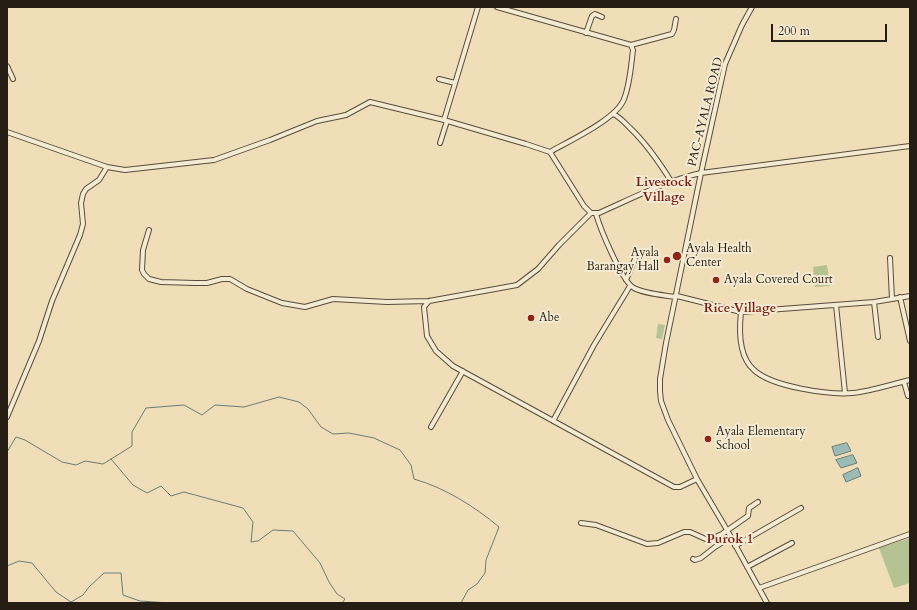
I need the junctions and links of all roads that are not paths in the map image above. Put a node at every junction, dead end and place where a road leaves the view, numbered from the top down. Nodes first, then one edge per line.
1 (478, 7) edge
2 (497, 7) edge
3 (752, 7) edge
4 (602, 17) dead end
5 (676, 19) dead end
6 (586, 33) junction
7 (631, 45) junction
8 (7, 66) edge
9 (13, 79) dead end
10 (440, 79) dead end
11 (455, 83) junction
12 (613, 114) junction
13 (446, 121) junction
14 (7, 132) edge
15 (440, 143) dead end
16 (910, 146) edge
17 (550, 152) junction
18 (107, 167) junction
19 (701, 173) junction
20 (671, 181) junction
21 (594, 213) junction
22 (149, 230) dead end
23 (638, 252) dead end
24 (890, 258) dead end
25 (626, 280) junction
26 (630, 286) junction
27 (677, 296) junction
28 (910, 296) edge
29 (900, 297) junction
30 (892, 298) junction
31 (429, 301) junction
32 (874, 302) junction
33 (836, 305) junction
34 (740, 312) junction
35 (878, 337) dead end
36 (910, 341) edge
37 (463, 371) junction
38 (910, 380) edge
39 (904, 382) junction
40 (845, 393) junction
41 (908, 396) dead end
42 (7, 417) edge
43 (553, 421) junction
44 (431, 427) dead end
45 (697, 479) junction
46 (758, 502) dead end
47 (801, 508) dead end
48 (581, 523) dead end
49 (727, 530) junction
50 (910, 534) edge
51 (731, 537) junction
52 (792, 543) dead end
53 (735, 546) junction
54 (693, 559) dead end
55 (747, 567) junction
56 (759, 588) junction
57 (767, 603) edge

1 - 11 street
2 - 6 street
3 - 19 street, PAC-AYALA ROAD
4 - 6 street
5 - 7 street
6 - 7 street
7 - 12 street
8 - 9 street
10 - 11 street
11 - 13 street
12 - 17 street
12 - 20 street
13 - 15 street
13 - 17 street
13 - 18 street
14 - 18 street
16 - 19 street
17 - 21 street
18 - 42 street
19 - 20 street
19 - 27 street, PAC-AYALA ROAD
20 - 21 street
21 - 25 street
21 - 31 street
22 - 31 street
23 - 25 street
24 - 30 street
25 - 26 street
26 - 27 street
26 - 43 street
27 - 34 street
27 - 45 street, PAC-AYALA ROAD
28 - 29 street
29 - 30 street
29 - 36 street
30 - 32 street
31 - 37 street
32 - 33 street
32 - 35 street
33 - 34 street
33 - 40 street
34 - 40 street
37 - 43 street
37 - 44 street
38 - 39 street
39 - 40 street
39 - 41 street
43 - 45 street
45 - 49 street, PAC-AYALA ROAD
46 - 49 street
47 - 53 street
48 - 49 street
49 - 51 street, PAC-AYALA ROAD
50 - 56 street
51 - 53 street, PAC-AYALA ROAD
51 - 54 street
52 - 55 street
53 - 55 street, PAC-AYALA ROAD
55 - 56 street, PAC-AYALA ROAD
56 - 57 street, PAC-AYALA ROAD

